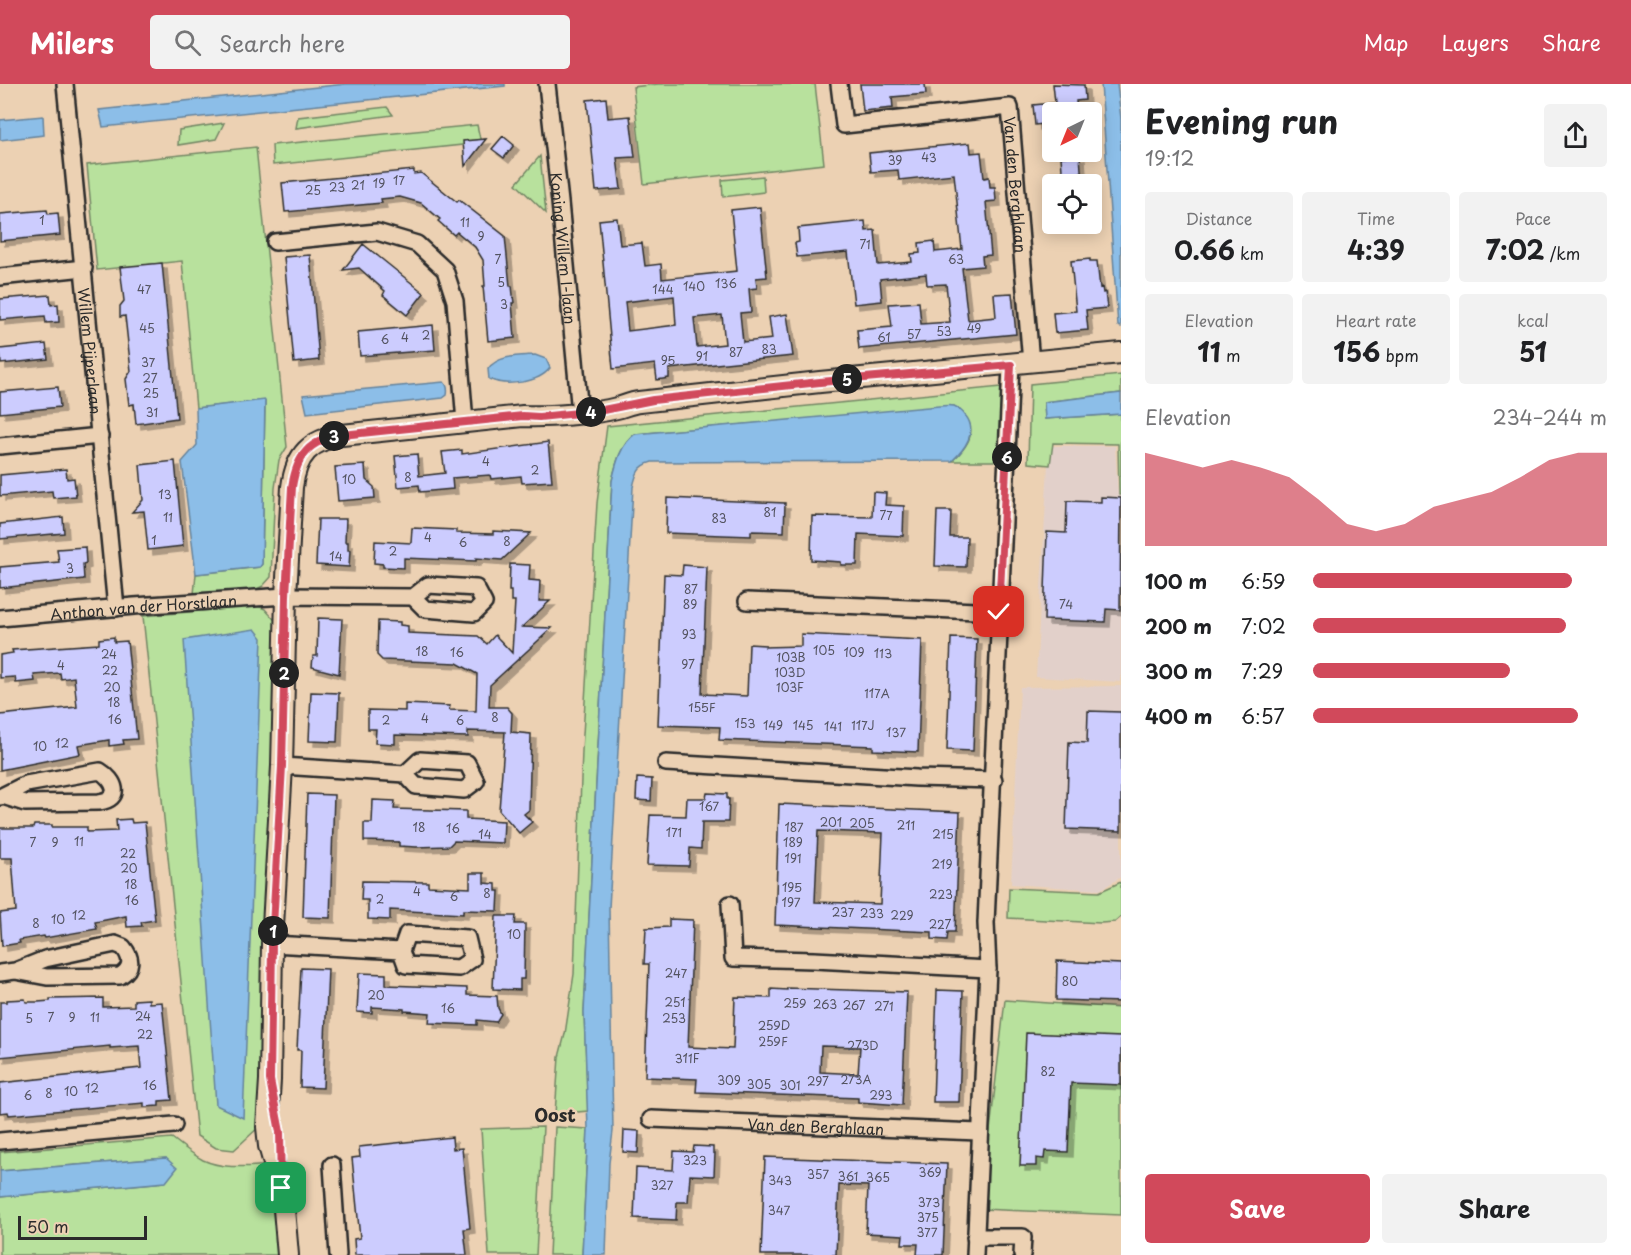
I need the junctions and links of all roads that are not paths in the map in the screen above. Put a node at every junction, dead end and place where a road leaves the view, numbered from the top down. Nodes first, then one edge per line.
1 (547, 84) edge
2 (839, 84) edge
3 (66, 89) edge
4 (275, 242) dead end
5 (84, 268) junction
6 (0, 277) edge
7 (1121, 355) edge
8 (1021, 364) junction
9 (579, 407) junction
10 (465, 422) junction
11 (100, 436) junction
12 (0, 446) edge
13 (286, 596) junction
14 (414, 597) dead end
15 (747, 601) dead end
16 (116, 608) junction
17 (999, 612) junction
18 (0, 618) edge
19 (666, 764) dead end
20 (282, 766) junction
21 (405, 774) dead end
22 (994, 780) junction
23 (1, 797) edge
24 (730, 904) dead end
25 (272, 944) junction
26 (401, 951) dead end
27 (988, 969) junction
28 (8, 972) edge
29 (651, 1119) dead end
30 (174, 1125) dead end
31 (980, 1132) junction
32 (0, 1141) edge
33 (332, 1165) dead end
34 (975, 1237) junction
35 (288, 1255) edge
36 (338, 1255) edge
37 (975, 1255) edge
38 (1022, 1255) edge

1 - 9 street, Koning Willem I-laan
2 - 8 street, Van den Berghlaan
3 - 5 street, Willem Pijperlaan
4 - 10 street
5 - 6 street
5 - 11 street, Willem Pijperlaan
7 - 8 street
8 - 9 street
8 - 17 street, Van den Berghlaan
9 - 10 street
10 - 13 street
11 - 12 street
11 - 16 street, Willem Pijperlaan
13 - 14 street, Anthon van der Horstlaan
13 - 16 street, Anthon van der Horstlaan
13 - 20 street
15 - 17 street
16 - 18 street, Anthon van der Horstlaan
17 - 22 street, Van den Berghlaan
19 - 22 street
20 - 21 street
20 - 25 street
22 - 27 street, Van den Berghlaan
23 - 23 street
24 - 27 street
25 - 26 street
25 - 35 street
27 - 31 street, Van den Berghlaan
28 - 28 street
29 - 31 street, Van den Berghlaan
30 - 32 street
31 - 34 street, Van den Berghlaan
33 - 36 street
34 - 37 street, Van den Berghlaan
34 - 38 street

